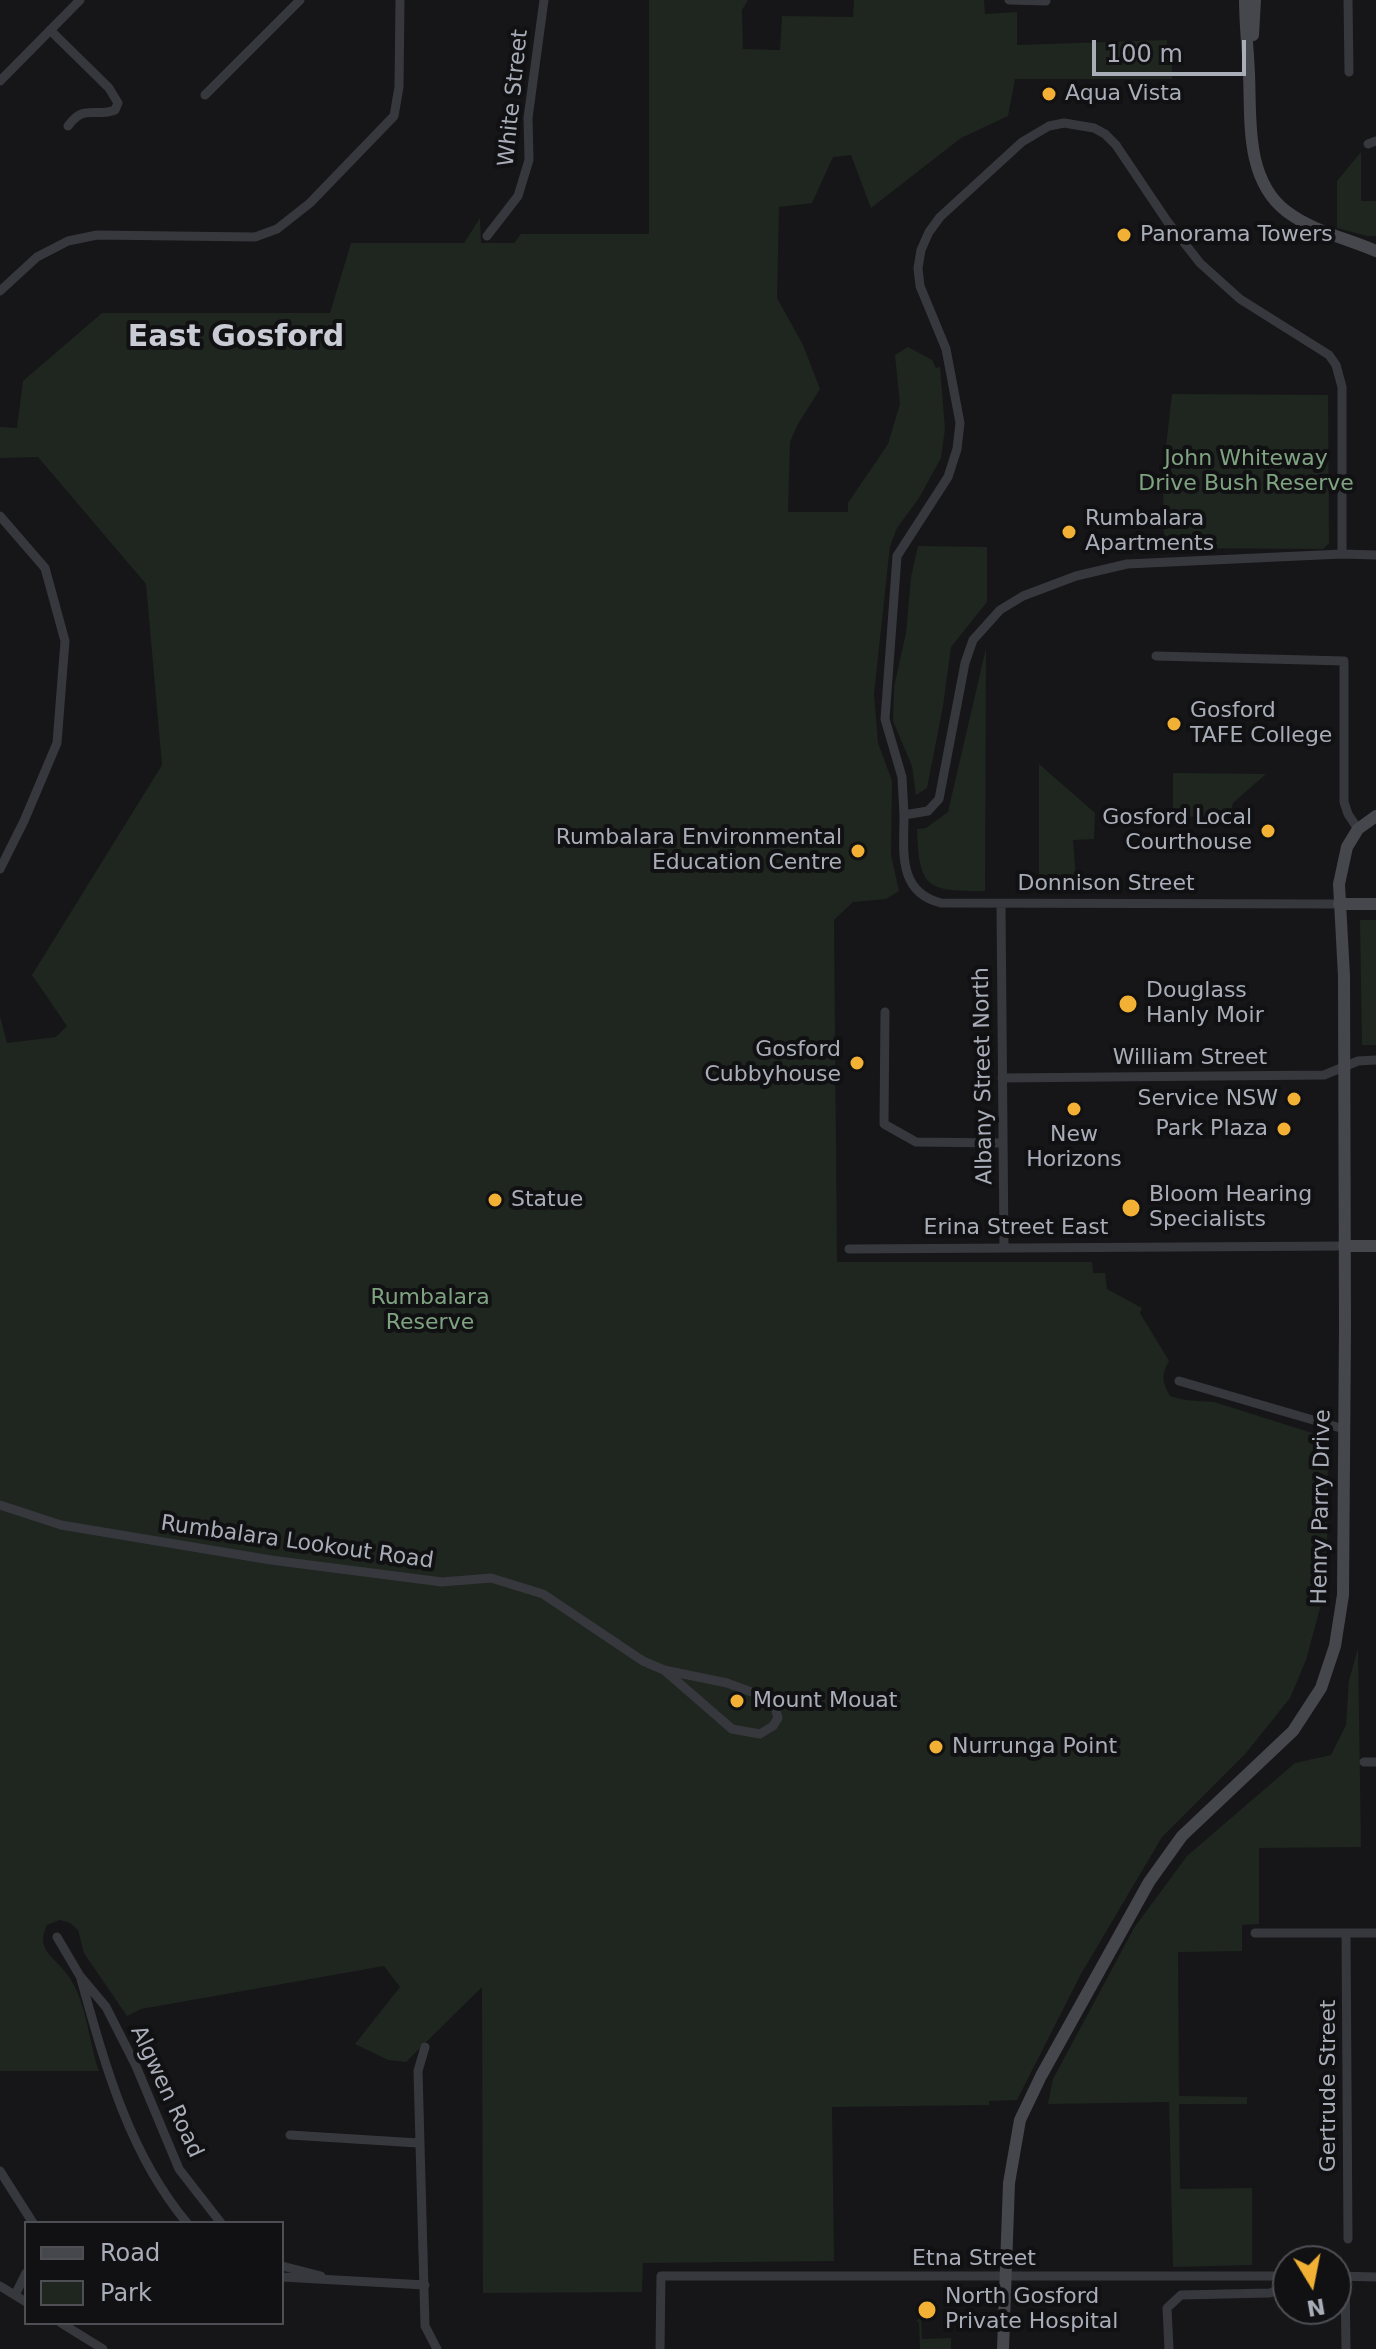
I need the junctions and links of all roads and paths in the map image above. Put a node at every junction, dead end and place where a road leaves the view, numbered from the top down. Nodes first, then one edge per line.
1 (80, 0) edge
2 (300, 0) edge
3 (400, 0) edge
4 (544, 0) edge
5 (1009, 0) edge
6 (1245, 0) edge
7 (1255, 0) edge
8 (1348, 0) edge
9 (1046, 1) edge
10 (50, 30) junction
11 (1249, 70) junction
12 (1349, 72) dead end
13 (0, 81) edge
14 (205, 95) dead end
15 (68, 126) dead end
16 (487, 236) dead end
17 (1376, 251) edge
18 (0, 291) edge
19 (0, 516) edge
20 (1342, 554) junction
21 (1376, 555) edge
22 (1156, 656) dead end
23 (904, 815) junction
24 (1376, 816) edge
25 (1358, 829) junction
26 (0, 869) edge
27 (1001, 904) junction
28 (1339, 904) junction
29 (1376, 904) edge
30 (885, 1012) dead end
31 (1376, 1060) edge
32 (1344, 1067) junction
33 (1002, 1078) junction
34 (1002, 1143) junction
35 (1344, 1246) junction
36 (1376, 1246) edge
37 (1004, 1248) junction
38 (849, 1249) dead end
39 (1179, 1381) dead end
40 (1344, 1429) junction
41 (0, 1505) edge
42 (664, 1670) junction
43 (1364, 1762) dead end
44 (1376, 1762) edge
45 (1255, 1933) dead end
46 (1346, 1933) junction
47 (1376, 1933) edge
48 (57, 1937) dead end
49 (80, 1976) junction
50 (425, 2047) dead end
51 (290, 2135) dead end
52 (418, 2143) junction
53 (0, 2171) edge
54 (32, 2221) edge
55 (186, 2221) edge
56 (219, 2221) edge
57 (1348, 2239) dead end
58 (284, 2267) edge
59 (1272, 2276) edge
60 (1352, 2276) edge
61 (24, 2277) edge
62 (284, 2277) edge
63 (1005, 2277) junction
64 (1376, 2277) edge
65 (344, 2282) junction
66 (425, 2285) junction
67 (0, 2286) edge
68 (1272, 2292) edge
69 (15, 2295) junction
70 (24, 2301) edge
71 (64, 2325) edge
72 (1344, 2325) edge
73 (103, 2349) edge
74 (437, 2349) edge
75 (660, 2349) edge
76 (1003, 2349) edge
77 (1169, 2349) edge
78 (1346, 2349) edge

1 - 10 street
2 - 14 street
3 - 18 street
4 - 16 street, White Street
5 - 9 street
6 - 11 main road
7 - 11 main road
8 - 12 street
10 - 13 street
10 - 15 street
11 - 17 main road
19 - 26 street
20 - 21 street
20 - 23 street
20 - 23 street, Donnison Street
22 - 25 street
23 - 27 street, Donnison Street
24 - 25 main road
25 - 28 main road, Henry Parry Drive
27 - 28 street, Donnison Street
27 - 33 street, Albany Street North
28 - 29 main road, Donnison Street
28 - 32 main road, Henry Parry Drive
30 - 34 street
31 - 32 street, William Street
32 - 33 street, William Street
32 - 35 main road, Henry Parry Drive
33 - 34 street, Albany Street North
34 - 37 street, Albany Street North
35 - 36 main road, Erina Street East
35 - 37 street, Erina Street East
35 - 40 main road, Henry Parry Drive
37 - 38 street, Erina Street East
39 - 40 street
40 - 63 main road, Henry Parry Drive
41 - 42 street, Rumbalara Lookout Road
42 - 42 street, Rumbalara Lookout Road
43 - 44 street
45 - 46 street
46 - 47 street
46 - 57 street, Gertrude Street
48 - 49 street, Algwen Road
49 - 55 street, Algwen Road
49 - 56 street, Algwen Road
50 - 52 street
51 - 52 street
52 - 66 street
53 - 54 street
58 - 65 street
59 - 63 street, Etna Street
60 - 64 street
61 - 69 street
62 - 65 street
63 - 75 street, Etna Street
63 - 76 main road, Henry Parry Drive
65 - 66 street
66 - 74 street
67 - 69 street
68 - 77 street
69 - 70 street
71 - 73 street
72 - 78 street

